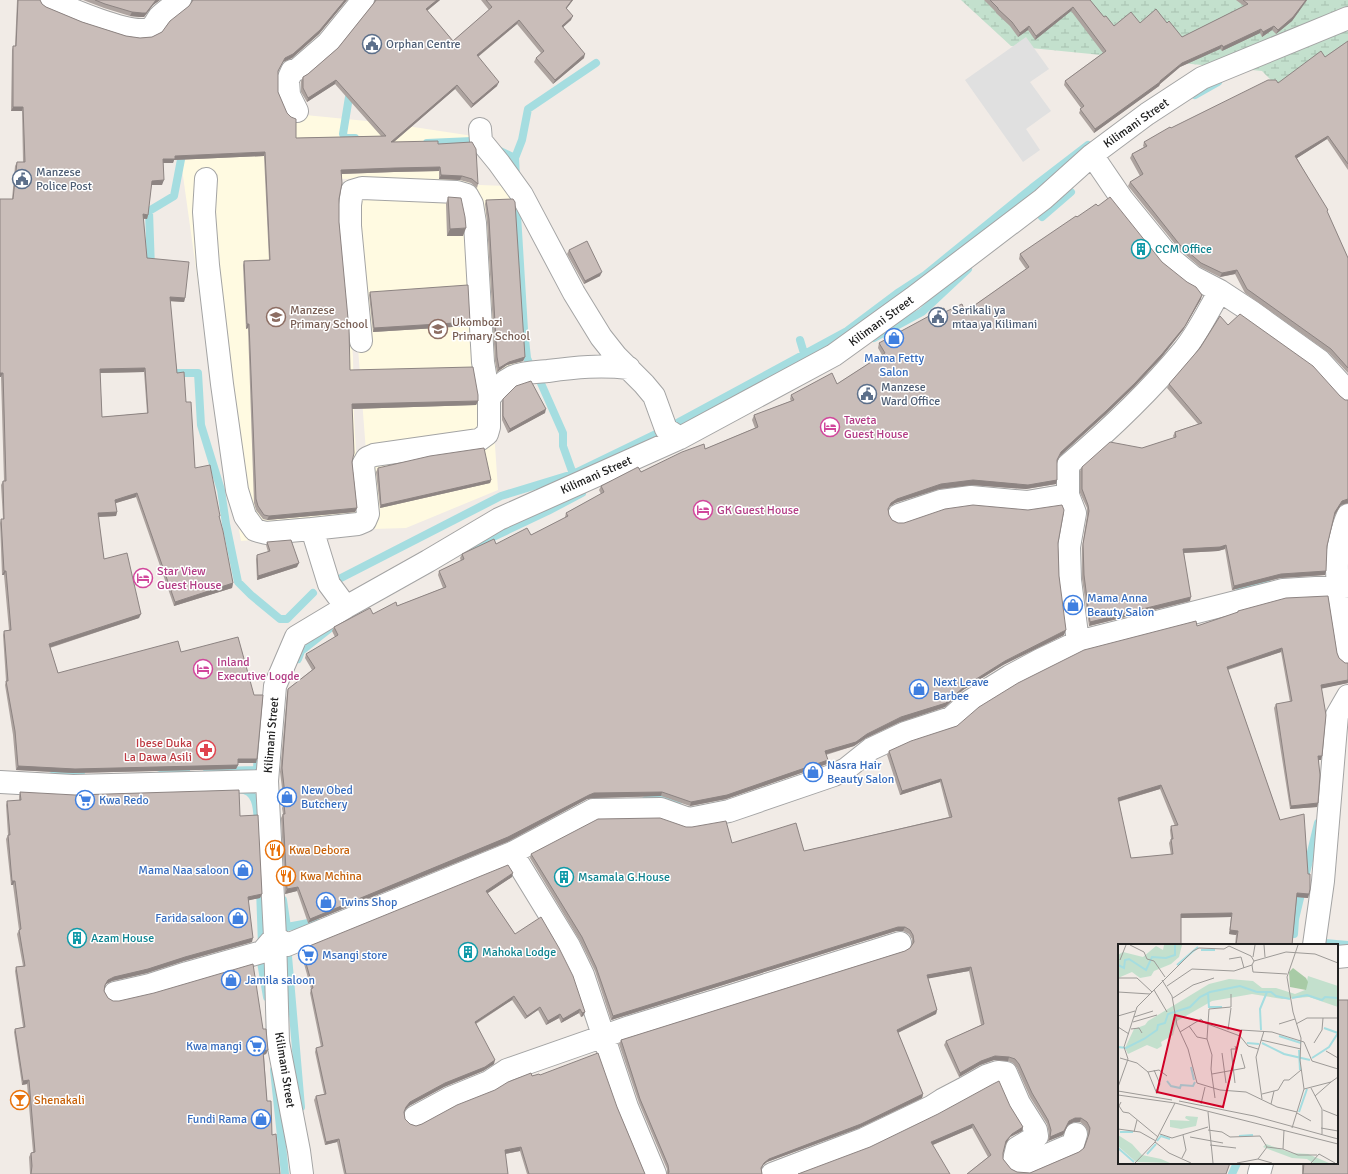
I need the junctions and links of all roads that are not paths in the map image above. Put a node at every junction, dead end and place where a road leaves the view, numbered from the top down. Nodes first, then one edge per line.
1 (50, 0) edge
2 (180, 0) edge
3 (363, 0) edge
4 (1348, 18) edge
5 (297, 111) dead end
6 (480, 130) dead end
7 (1092, 155) junction
8 (206, 179) dead end
9 (1220, 292) junction
10 (361, 341) dead end
11 (629, 368) junction
12 (1348, 392) edge
13 (489, 398) junction
14 (680, 438) junction
15 (1068, 495) junction
16 (899, 515) dead end
17 (1348, 515) edge
18 (312, 529) junction
19 (1343, 586) edge
20 (346, 607) junction
21 (1078, 642) junction
22 (1348, 655) edge
23 (1348, 696) edge
24 (0, 782) edge
25 (267, 782) junction
26 (512, 853) junction
27 (275, 937) junction
28 (900, 943) dead end
29 (1314, 944) edge
30 (1348, 956) edge
31 (1338, 957) edge
32 (115, 993) dead end
33 (604, 1036) junction
34 (415, 1117) dead end
35 (1076, 1134) dead end
36 (1262, 1164) edge
37 (302, 1174) edge
38 (655, 1174) edge
39 (772, 1174) edge
40 (1260, 1174) edge

1 - 2 street
3 - 5 street
4 - 7 street, Kilimani Street
6 - 11 street
7 - 9 street
7 - 14 street, Kilimani Street
8 - 18 street
9 - 12 street
9 - 15 street
10 - 13 street
11 - 13 street
11 - 14 street
13 - 18 street
14 - 20 street, Kilimani Street
15 - 16 street
15 - 21 street
17 - 19 street
18 - 20 street
19 - 21 street
19 - 22 street
20 - 25 street, Kilimani Street
21 - 26 street
23 - 29 street
24 - 25 street
25 - 27 street, Kilimani Street
26 - 27 street
26 - 33 street
27 - 32 street
27 - 37 street, Kilimani Street
28 - 33 street
30 - 31 street
33 - 34 street
33 - 38 street
35 - 39 street
36 - 40 street

